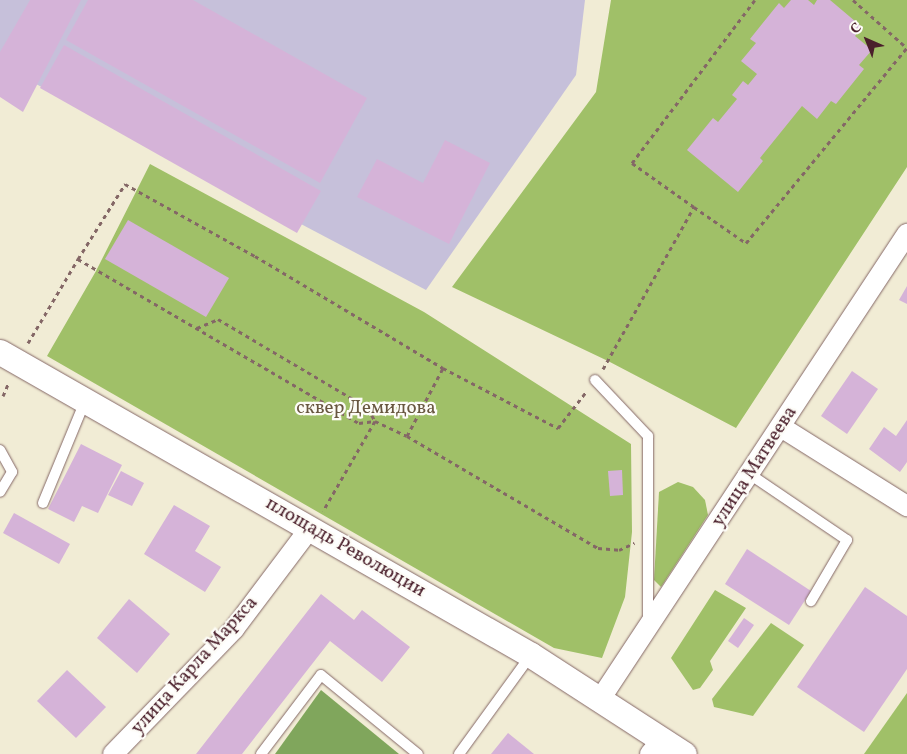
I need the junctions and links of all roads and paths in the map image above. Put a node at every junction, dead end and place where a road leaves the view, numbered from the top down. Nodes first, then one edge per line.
1 (755, 0) edge
2 (853, 0) edge
3 (907, 48) edge
4 (694, 207) junction
5 (907, 234) edge
6 (78, 259) junction
7 (197, 328) junction
8 (8, 357) edge
9 (444, 368) junction
10 (595, 380) junction
11 (3, 396) dead end
12 (86, 400) junction
13 (375, 421) junction
14 (782, 427) junction
15 (407, 436) junction
16 (0, 450) edge
17 (751, 474) junction
18 (0, 492) edge
19 (43, 503) dead end
20 (907, 506) edge
21 (310, 528) junction
22 (646, 538) junction
23 (811, 601) dead end
24 (648, 631) junction
25 (531, 655) junction
26 (601, 698) junction
27 (656, 747) edge
28 (113, 754) edge
29 (261, 754) edge
30 (418, 754) edge
31 (459, 754) edge
32 (684, 754) edge

1 - 4 path
2 - 3 path
3 - 4 path
4 - 10 path
5 - 14 street, улица Матвеева
6 - 7 path
6 - 8 path
6 - 9 path
7 - 13 path
7 - 13 path
8 - 11 path
8 - 12 street, площадь Революции
9 - 10 path
9 - 15 path
10 - 22 lane
12 - 19 lane
12 - 21 street, площадь Революции
13 - 15 path
13 - 21 path
14 - 17 street, улица Матвеева
14 - 20 street
15 - 22 path
16 - 18 lane
17 - 23 lane
17 - 24 street, улица Матвеева
21 - 25 street, площадь Революции
21 - 28 street, улица Карла Маркса
22 - 24 lane
24 - 26 street, улица Матвеева
25 - 26 street, площадь Революции
25 - 31 lane
26 - 27 street, площадь Революции
27 - 32 street, площадь Революции
29 - 30 lane

